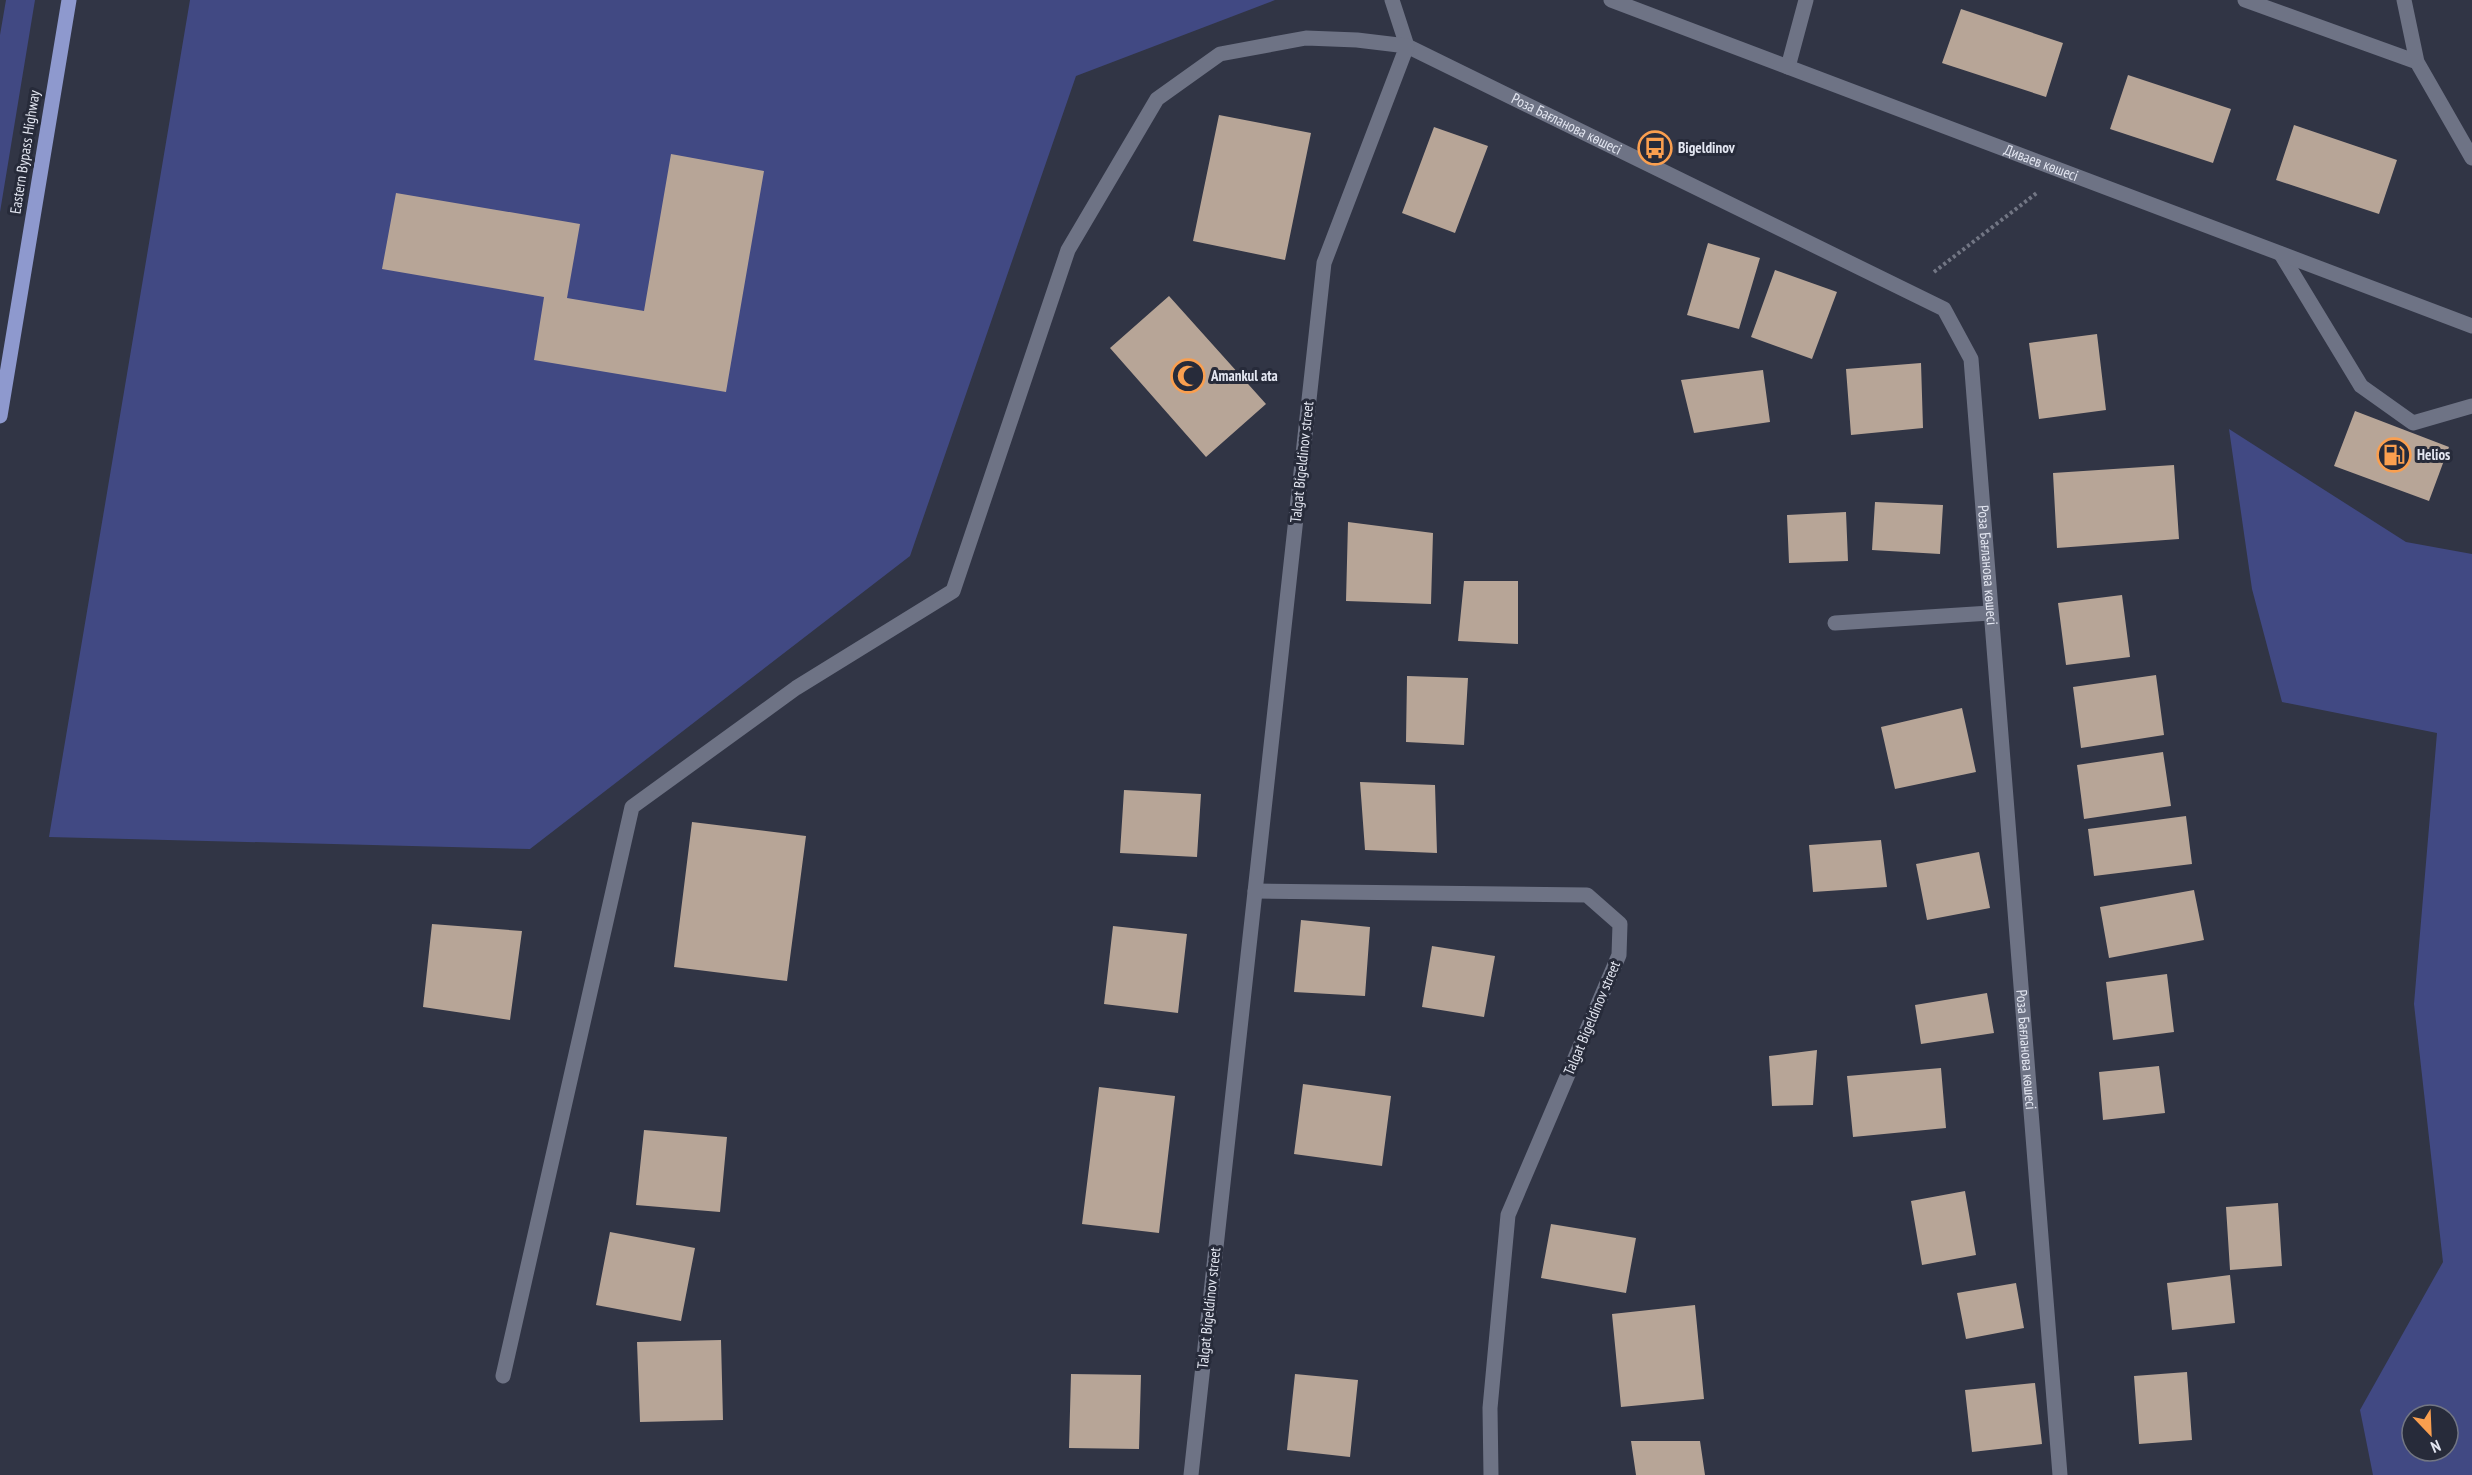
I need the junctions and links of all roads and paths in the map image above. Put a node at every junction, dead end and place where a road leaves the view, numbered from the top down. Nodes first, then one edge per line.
1 (69, 0) edge
2 (1392, 0) edge
3 (1611, 0) edge
4 (1806, 0) edge
5 (2245, 0) edge
6 (2404, 0) edge
7 (1407, 46) junction
8 (2417, 62) junction
9 (1788, 67) junction
10 (2472, 158) edge
11 (2064, 171) junction
12 (2281, 254) junction
13 (1909, 292) junction
14 (2472, 326) edge
15 (2472, 406) edge
16 (0, 416) edge
17 (1990, 613) junction
18 (1835, 624) dead end
19 (1255, 891) junction
20 (503, 1376) dead end
21 (1191, 1475) edge
22 (1491, 1475) edge
23 (2060, 1475) edge

1 - 16 main road, Eastern Bypass Highway
2 - 7 street
3 - 9 street, Диваев көшесі
4 - 9 street
5 - 8 street
6 - 8 street
7 - 13 street, Роза Бағланова көшесі
7 - 19 street, Talgat Bigeldinov street
7 - 20 street, Роза Бағланова көшесі
8 - 10 street
9 - 11 street, Диваев көшесі
11 - 12 street, Диваев көшесі
11 - 13 path
12 - 14 street, Диваев көшесі
12 - 15 street
13 - 17 street, Роза Бағланова көшесі
17 - 18 street
17 - 23 street, Роза Бағланова көшесі
19 - 21 street, Talgat Bigeldinov street
19 - 22 street, Talgat Bigeldinov street

